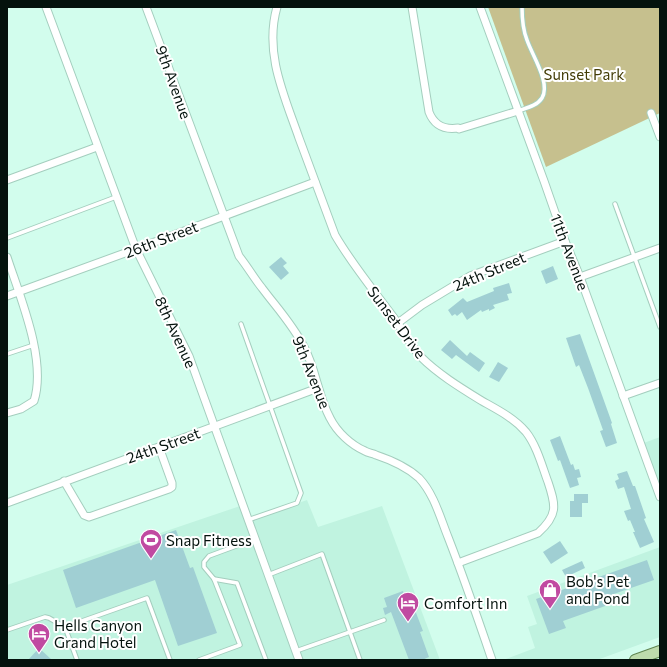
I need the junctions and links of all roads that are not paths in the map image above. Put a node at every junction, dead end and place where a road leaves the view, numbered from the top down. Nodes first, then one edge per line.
1 (46, 7) edge
2 (146, 7) edge
3 (277, 7) edge
4 (412, 7) edge
5 (480, 7) edge
6 (522, 7) edge
7 (518, 110) junction
8 (651, 113) dead end
9 (660, 138) edge
10 (97, 147) junction
11 (7, 180) edge
12 (315, 182) junction
13 (116, 197) junction
14 (615, 204) dead end
15 (224, 215) junction
16 (7, 238) edge
17 (564, 241) junction
18 (660, 248) edge
19 (136, 249) junction
20 (635, 257) junction
21 (7, 258) edge
22 (580, 277) junction
23 (18, 292) junction
24 (7, 296) edge
25 (398, 323) junction
26 (242, 324) dead end
27 (660, 327) edge
28 (34, 345) junction
29 (7, 354) edge
30 (660, 383) edge
31 (318, 388) junction
32 (623, 396) junction
33 (270, 405) junction
34 (7, 413) edge
35 (215, 426) junction
36 (159, 447) junction
37 (64, 482) junction
38 (660, 498) edge
39 (7, 503) edge
40 (248, 520) junction
41 (255, 539) junction
42 (458, 563) junction
43 (267, 575) junction
44 (214, 579) junction
45 (384, 620) dead end
46 (65, 627) junction
47 (7, 630) edge
48 (350, 632) junction
49 (296, 651) junction
50 (660, 651) edge
51 (77, 660) edge
52 (170, 660) edge
53 (199, 660) edge
54 (266, 660) edge
55 (299, 660) edge
56 (360, 660) edge
57 (492, 660) edge
58 (635, 660) edge

1 - 10 street, 8th Avenue
2 - 15 street, 9th Avenue
3 - 12 street, Sunset Drive
4 - 7 street
5 - 7 street, 11th Avenue
6 - 7 lane
7 - 17 street, 11th Avenue
8 - 9 street
10 - 11 street
10 - 13 street, 8th Avenue
12 - 15 street, 26th Street
12 - 25 street, Sunset Drive
13 - 16 lane
13 - 19 street, 8th Avenue
14 - 20 lane
15 - 19 street, 26th Street
15 - 31 street, 9th Avenue
17 - 22 street, 11th Avenue
17 - 25 street, 24th Street
18 - 20 street
19 - 23 street, 26th Street
19 - 35 street, 8th Avenue
20 - 22 street
20 - 27 lane
21 - 23 street
22 - 32 street, 11th Avenue
23 - 24 street, 26th Street
23 - 28 street
25 - 42 street, Sunset Drive
26 - 33 lane
28 - 29 lane
28 - 34 street
30 - 32 street
31 - 33 street, 24th Street
31 - 42 street, 9th Avenue
32 - 38 street, 11th Avenue
33 - 35 street, 24th Street
33 - 40 lane
35 - 36 street, 24th Street
35 - 40 street, 8th Avenue
36 - 37 street, 24th Street
36 - 37 street
37 - 39 street, 24th Street
40 - 41 street, 8th Avenue
41 - 43 street, 8th Avenue
41 - 44 lane
42 - 57 street, 9th Avenue
43 - 48 lane
43 - 49 street, 8th Avenue
44 - 53 lane
44 - 54 lane
45 - 48 lane
46 - 47 lane
46 - 51 lane
46 - 52 lane
48 - 49 lane
48 - 56 lane
49 - 55 street, 8th Avenue
50 - 58 main road

